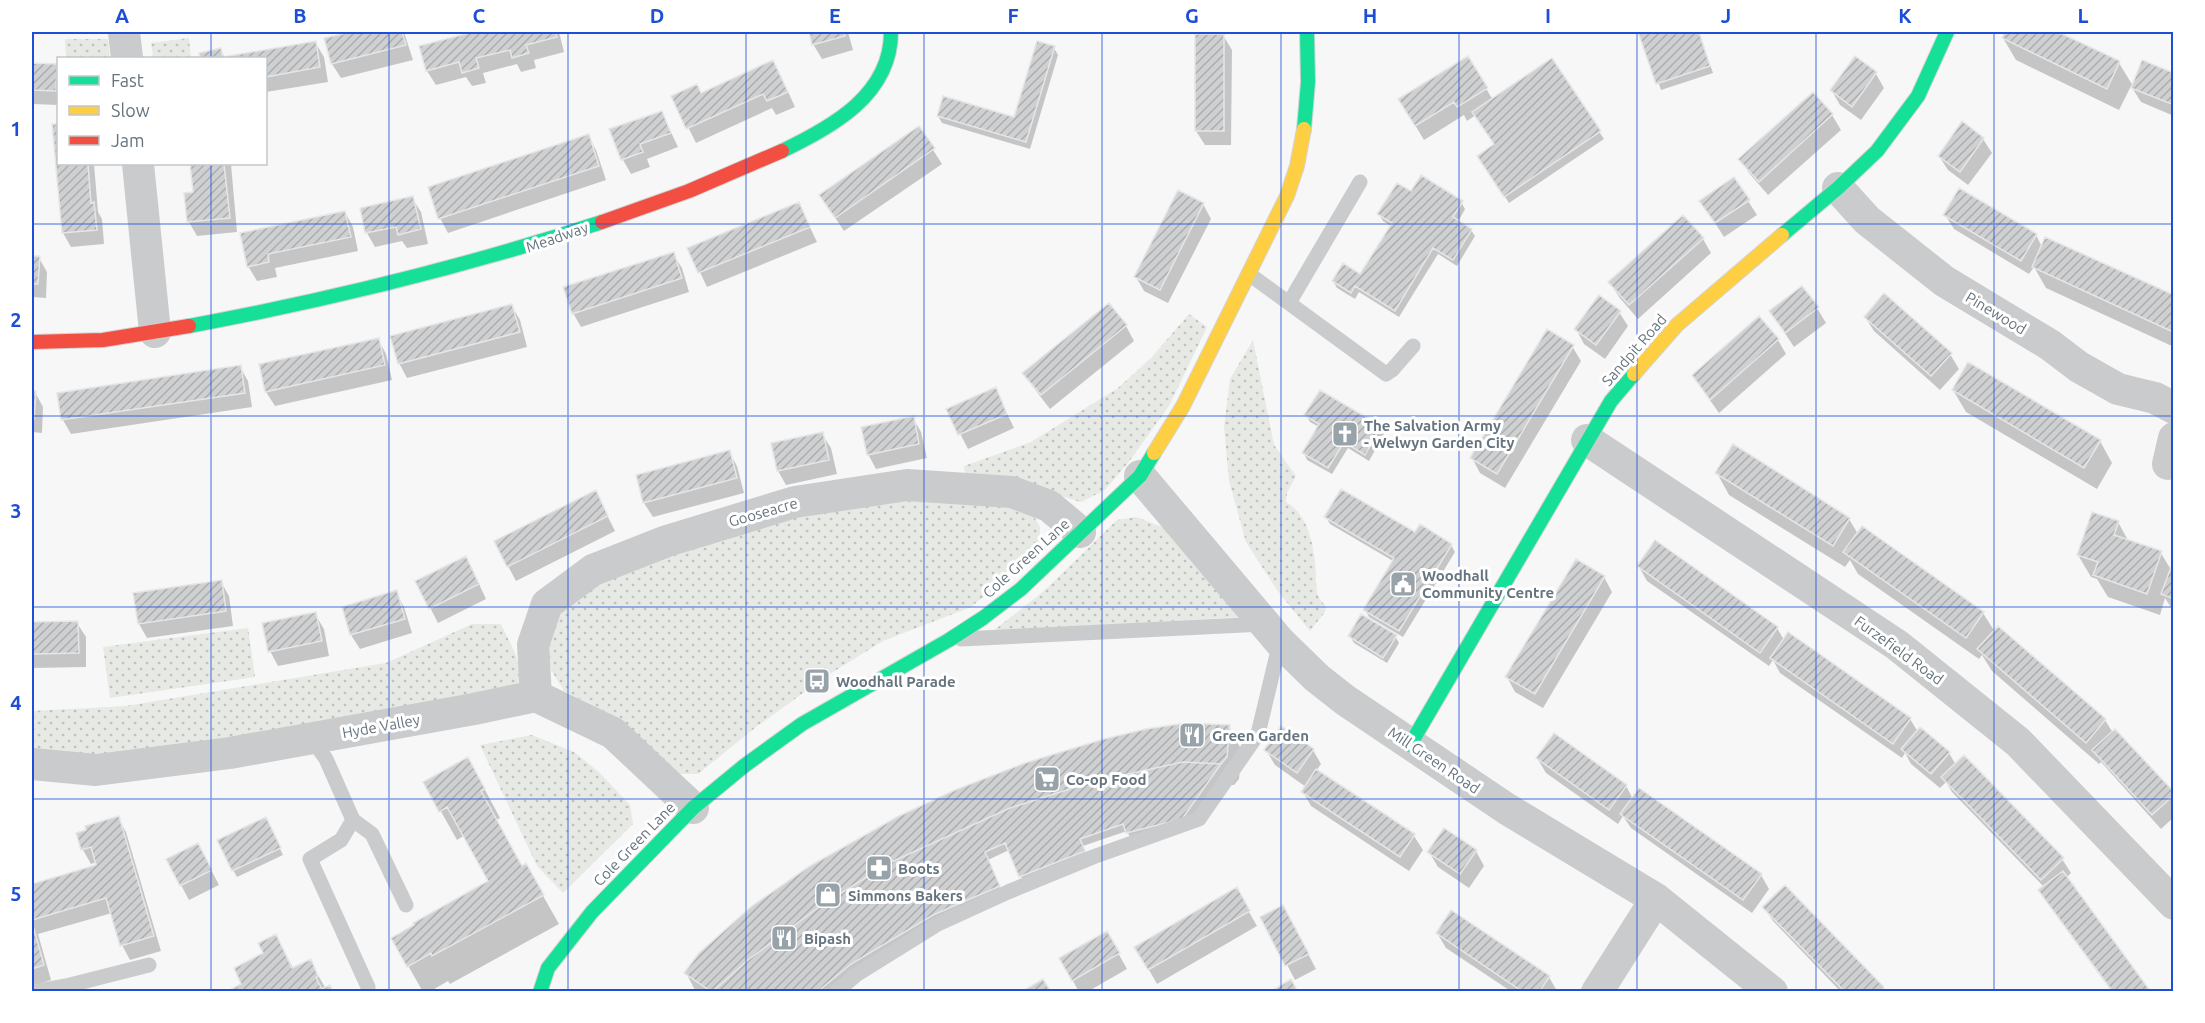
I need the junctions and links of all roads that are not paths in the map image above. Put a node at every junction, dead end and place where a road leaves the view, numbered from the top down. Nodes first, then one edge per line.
1 (124, 32) edge
2 (891, 32) edge
3 (1307, 32) edge
4 (1947, 32) edge
5 (127, 57) edge
6 (138, 165) edge
7 (1360, 182) dead end
8 (1838, 188) junction
9 (1249, 274) junction
10 (1289, 303) junction
11 (155, 332) junction
12 (32, 342) edge
13 (1413, 346) dead end
14 (2174, 408) edge
15 (1587, 440) junction
16 (1140, 476) junction
17 (1080, 532) junction
18 (1274, 633) junction
19 (949, 640) junction
20 (536, 696) junction
21 (311, 738) junction
22 (1410, 745) junction
23 (32, 764) edge
24 (693, 808) junction
25 (353, 820) junction
26 (1656, 899) junction
27 (2174, 904) edge
28 (406, 905) dead end
29 (150, 965) dead end
30 (368, 987) dead end
31 (66, 989) edge
32 (33, 992) edge
33 (540, 992) edge
34 (836, 992) edge
35 (1597, 992) edge
36 (1772, 992) edge

1 - 5 street
2 - 11 street, Meadway
3 - 9 street, Cole Green Lane
4 - 8 street, Sandpit Road
6 - 11 street
7 - 10 lane
8 - 14 street, Pinewood
8 - 15 street, Sandpit Road
9 - 10 lane
9 - 16 street, Cole Green Lane
10 - 13 lane
11 - 12 street, Meadway
15 - 22 street, Sandpit Road
15 - 27 street, Furzefield Road
16 - 17 street, Cole Green Lane
16 - 18 street, Mill Green Road
17 - 19 street, Cole Green Lane
17 - 20 street, Gooseacre
18 - 19 lane
18 - 22 street, Mill Green Road
18 - 34 lane
19 - 24 street, Cole Green Lane
20 - 21 street, Hyde Valley
20 - 24 street
21 - 23 street, Hyde Valley
21 - 25 lane
22 - 26 street, Mill Green Road
24 - 33 street, Cole Green Lane
25 - 28 lane
25 - 30 lane
26 - 35 street
26 - 36 street, Mill Green Road
29 - 31 lane
31 - 32 lane

